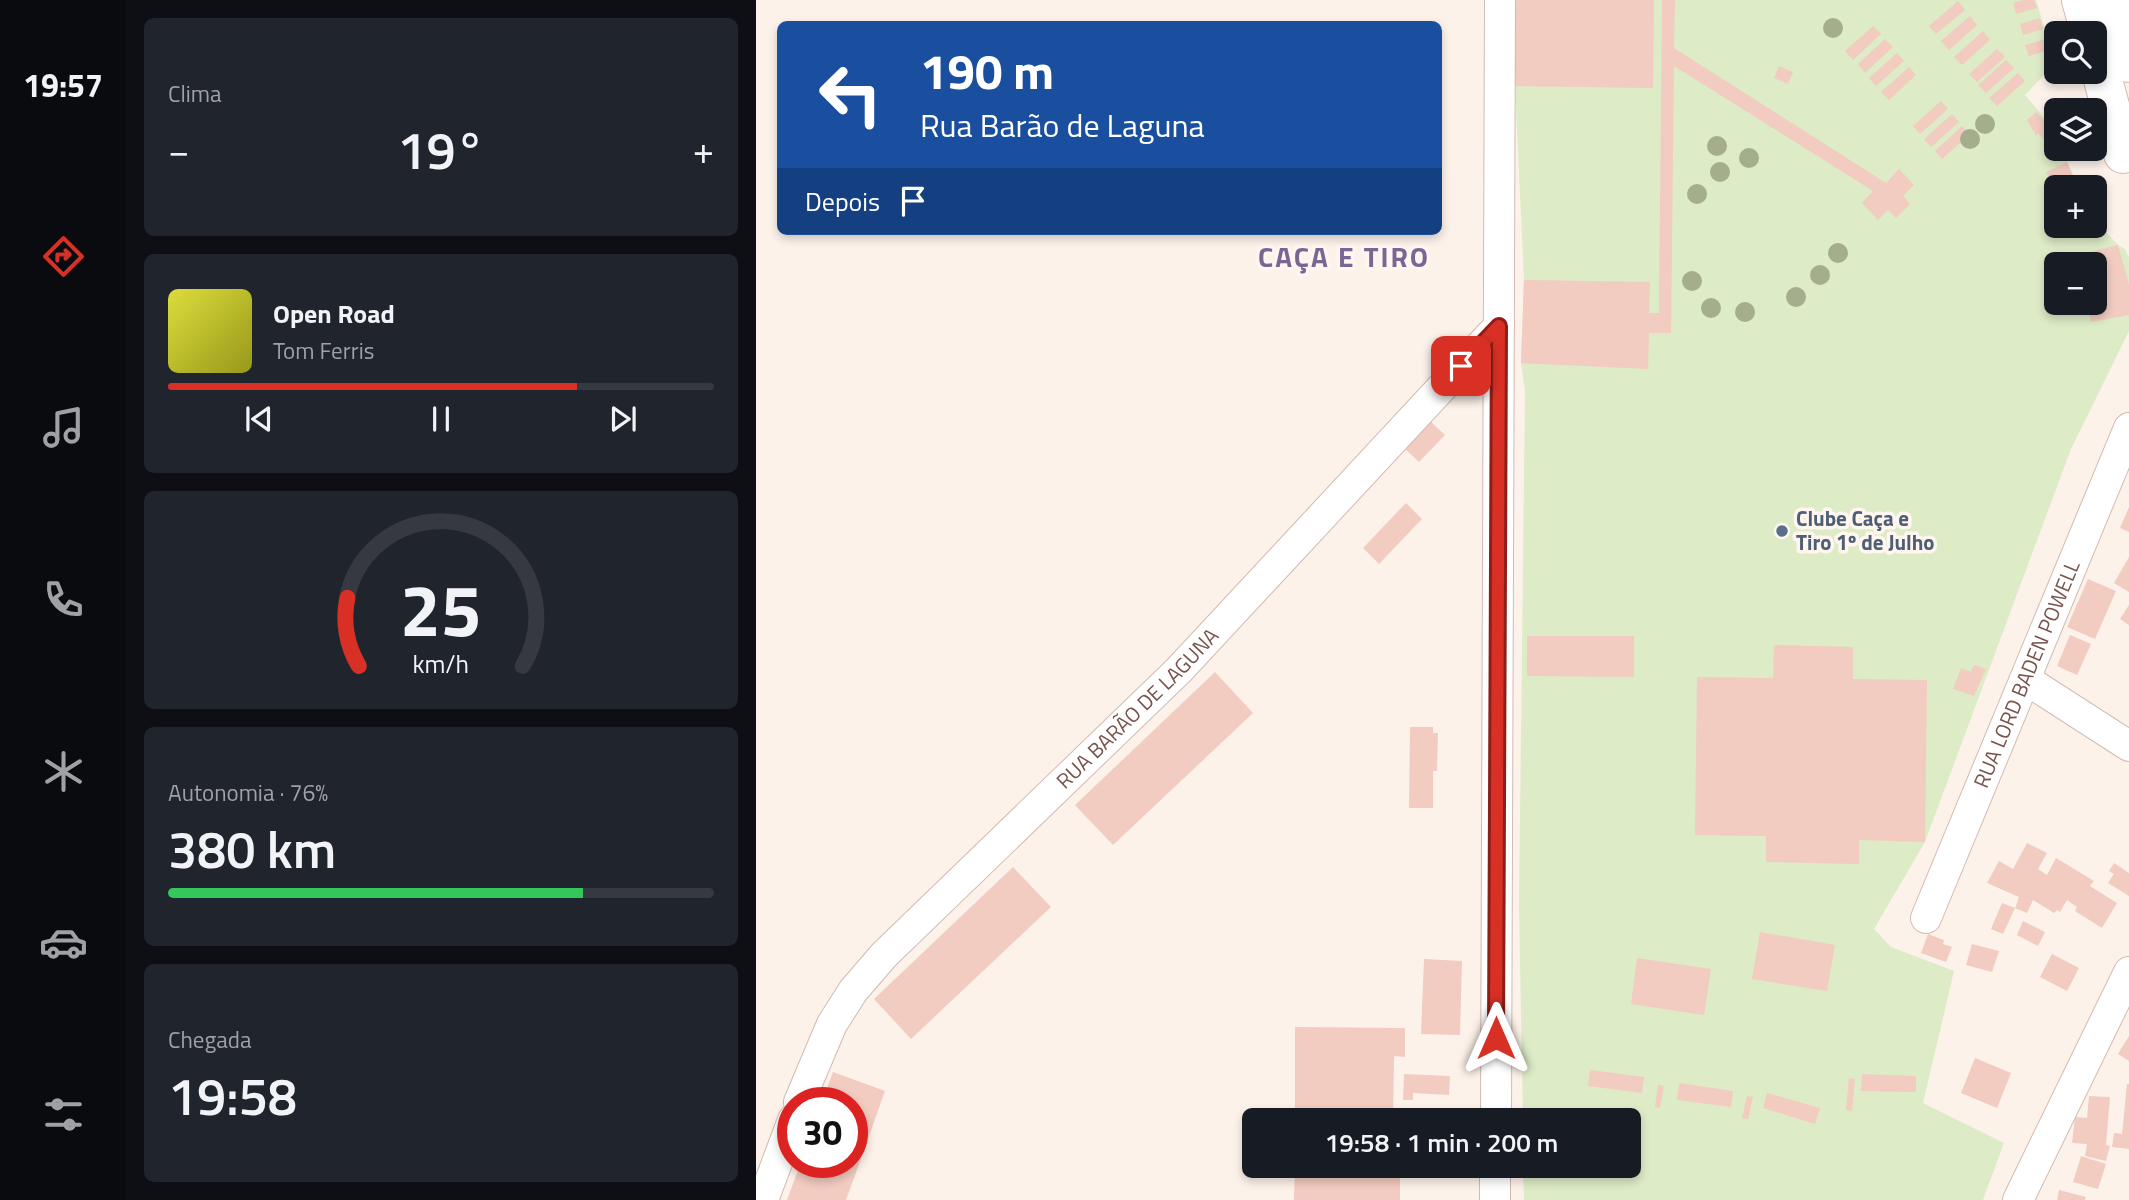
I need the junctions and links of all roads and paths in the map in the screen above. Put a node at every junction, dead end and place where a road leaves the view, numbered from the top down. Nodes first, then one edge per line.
1 (1500, 0) edge
2 (2081, 0) edge
3 (2112, 0) edge
4 (2087, 21) edge
5 (2129, 64) edge
6 (2105, 84) edge
7 (2127, 156) edge
8 (1499, 326) junction
9 (2129, 428) edge
10 (2025, 679) junction
11 (2129, 746) edge
12 (1926, 918) dead end
13 (2129, 972) edge
14 (805, 1087) edge
15 (1496, 1108) edge
16 (777, 1161) edge
17 (1495, 1178) edge
18 (762, 1200) edge
19 (1495, 1200) edge
20 (2018, 1200) edge

1 - 8 street
2 - 4 main road
3 - 5 main road
6 - 7 main road
8 - 14 street, RUA BARÃO DE LAGUNA
8 - 15 street
9 - 10 street, RUA LORD BADEN POWELL
10 - 11 street
10 - 12 street, RUA LORD BADEN POWELL
13 - 20 street
16 - 18 street
17 - 19 street

